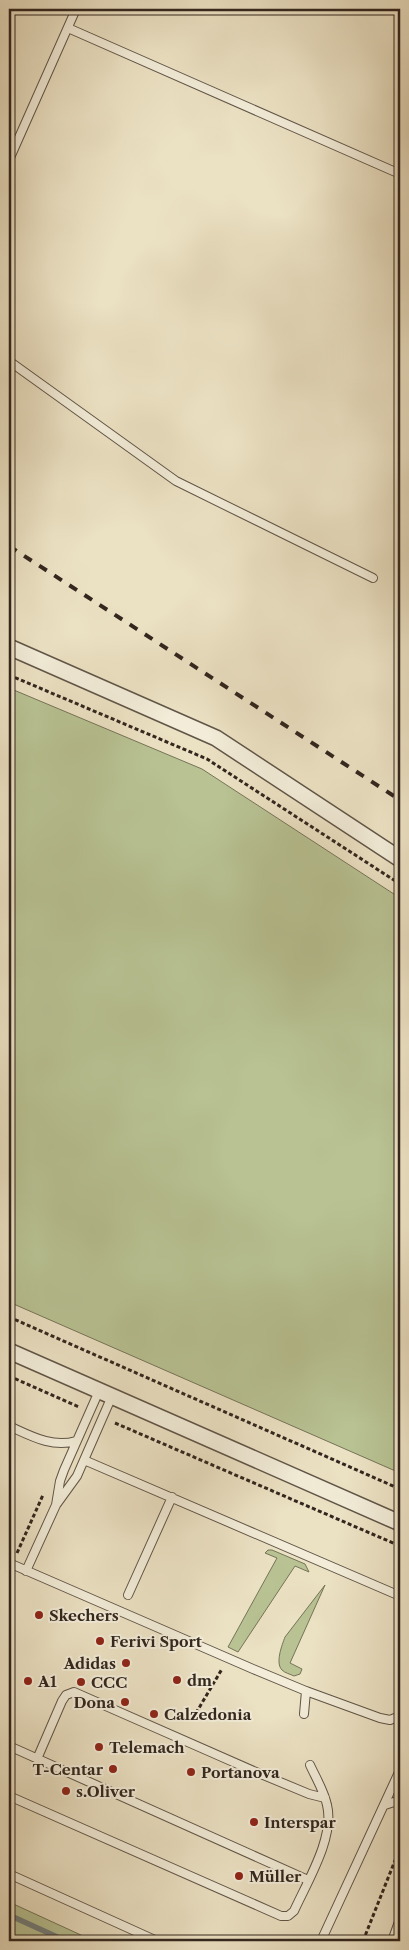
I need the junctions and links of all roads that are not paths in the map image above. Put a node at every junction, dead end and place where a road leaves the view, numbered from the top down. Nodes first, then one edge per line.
1 (76, 9) edge
2 (68, 28) junction
3 (9, 160) edge
4 (400, 174) edge
5 (9, 361) edge
6 (373, 578) dead end
7 (9, 647) edge
8 (400, 859) edge
9 (9, 1351) edge
10 (105, 1393) junction
11 (9, 1426) edge
12 (76, 1441) junction
13 (84, 1460) junction
14 (172, 1497) junction
15 (56, 1505) junction
16 (400, 1523) edge
17 (9, 1563) edge
18 (26, 1571) junction
19 (128, 1595) dead end
20 (400, 1596) edge
21 (306, 1691) junction
22 (304, 1714) dead end
23 (399, 1719) edge
24 (9, 1746) edge
25 (38, 1759) junction
26 (310, 1765) dead end
27 (400, 1770) edge
28 (9, 1796) edge
29 (325, 1798) junction
30 (400, 1800) edge
31 (384, 1805) junction
32 (9, 1874) edge
33 (308, 1880) junction
34 (400, 1919) edge
35 (157, 1941) edge
36 (321, 1941) edge
37 (392, 1941) edge

1 - 2 lane
2 - 3 lane
2 - 4 lane
5 - 6 lane
7 - 8 street
9 - 10 street
10 - 12 lane
10 - 13 lane
10 - 16 street
11 - 12 lane
12 - 15 lane
13 - 14 lane
13 - 15 lane
14 - 19 lane
14 - 20 lane
15 - 18 lane
17 - 18 lane
18 - 21 lane
21 - 22 lane
21 - 23 lane
24 - 25 lane
25 - 29 lane
25 - 33 lane
26 - 29 lane
27 - 31 lane
28 - 33 lane
29 - 33 lane
30 - 31 lane
31 - 36 lane
32 - 35 lane
34 - 37 lane

